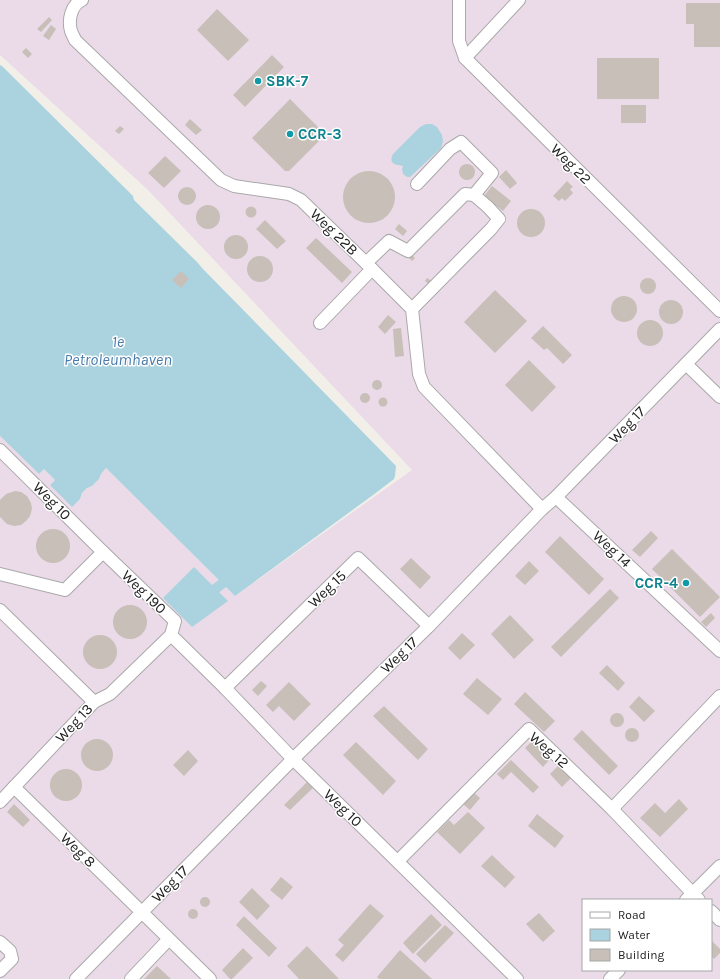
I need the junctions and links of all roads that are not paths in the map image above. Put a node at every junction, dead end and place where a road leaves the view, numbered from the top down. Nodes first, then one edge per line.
1 (82, 0) edge
2 (459, 0) edge
3 (519, 0) edge
4 (465, 58) junction
5 (417, 184) dead end
6 (474, 195) junction
7 (369, 266) junction
8 (412, 310) junction
9 (720, 311) edge
10 (320, 323) dead end
11 (720, 330) edge
12 (686, 364) junction
13 (720, 397) edge
14 (0, 450) edge
15 (556, 497) junction
16 (542, 510) junction
17 (103, 552) junction
18 (0, 574) edge
19 (0, 610) edge
20 (429, 626) junction
21 (171, 636) junction
22 (720, 651) edge
23 (225, 688) junction
24 (720, 696) edge
25 (94, 702) junction
26 (293, 759) junction
27 (14, 787) junction
28 (0, 802) edge
29 (612, 809) junction
30 (398, 861) junction
31 (720, 866) edge
32 (693, 898) edge
33 (142, 912) junction
34 (712, 912) edge
35 (720, 920) edge
36 (169, 939) junction
37 (0, 942) edge
38 (0, 971) edge
39 (618, 971) edge
40 (76, 979) edge
41 (131, 979) edge
42 (210, 979) edge
43 (517, 979) edge
44 (610, 979) edge

1 - 7 lane, Weg 22B
2 - 4 lane, Weg 22
3 - 4 lane
4 - 9 lane, Weg 22
5 - 6 lane
6 - 7 lane
6 - 8 lane
7 - 8 lane, Weg 22B
7 - 10 lane
8 - 16 lane
11 - 12 lane, Weg 17
12 - 13 lane
12 - 15 lane, Weg 17
14 - 17 lane, Weg 10
15 - 16 lane, Weg 17
15 - 22 lane, Weg 14
16 - 20 lane, Weg 17
17 - 18 lane
17 - 21 lane, Weg 190
19 - 25 lane
20 - 23 lane, Weg 15
20 - 26 lane, Weg 17
21 - 23 lane, Weg 10
21 - 25 lane, Weg 13
23 - 26 lane, Weg 10
24 - 29 lane
25 - 27 lane, Weg 13
26 - 30 lane, Weg 10
26 - 33 lane, Weg 17
27 - 28 lane, Weg 13
27 - 33 lane, Weg 8
29 - 30 lane, Weg 12
29 - 32 lane, Weg 12
30 - 43 lane, Weg 10
31 - 32 lane
33 - 36 lane, Weg 8
33 - 40 lane, Weg 17
34 - 35 lane
36 - 41 lane
36 - 42 lane, Weg 8
37 - 38 lane
39 - 44 lane

